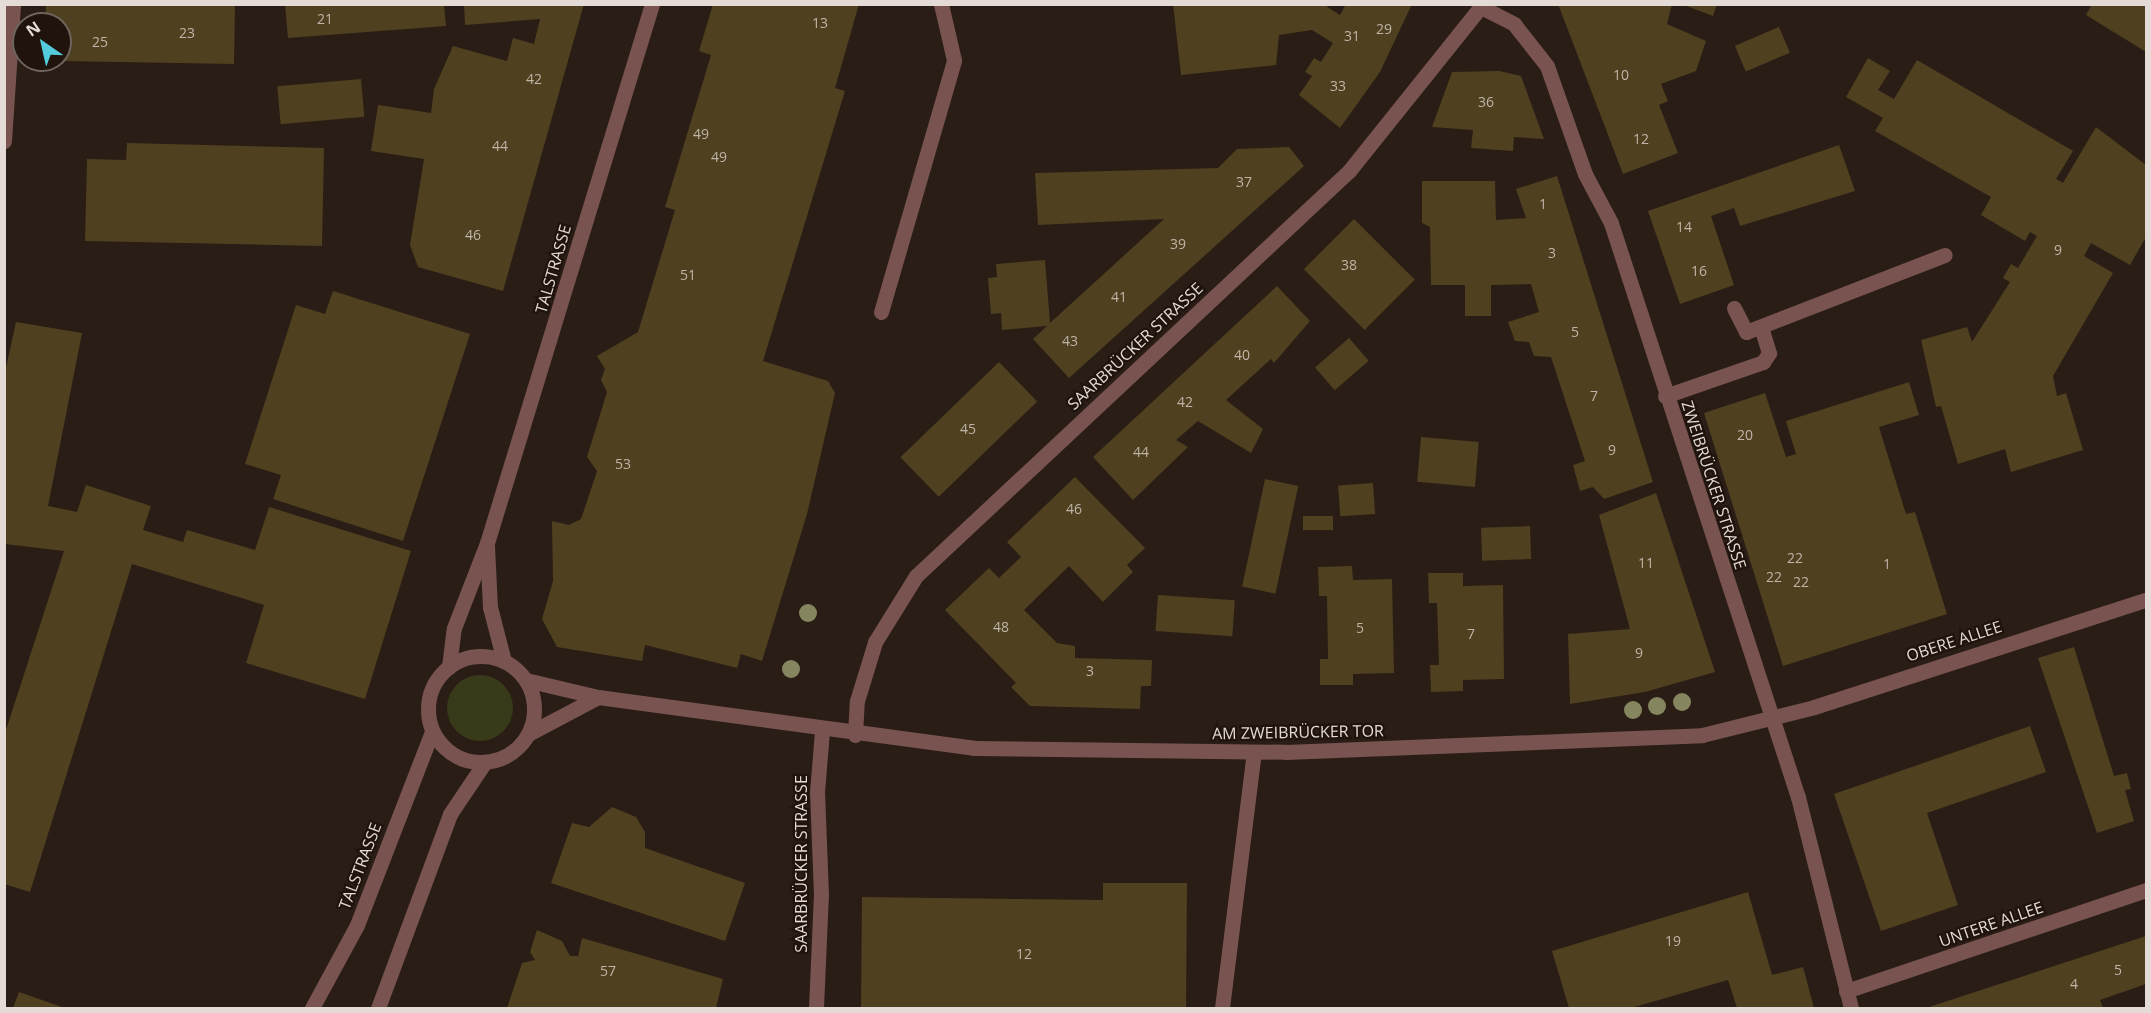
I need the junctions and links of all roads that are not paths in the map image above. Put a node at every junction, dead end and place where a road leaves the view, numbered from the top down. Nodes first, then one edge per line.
1 (13, 4) edge
2 (941, 4) edge
3 (650, 6) edge
4 (1483, 6) edge
5 (4, 141) edge
6 (1945, 255) dead end
7 (1734, 308) dead end
8 (881, 312) dead end
9 (1761, 327) junction
10 (1665, 396) junction
11 (487, 543) junction
12 (2146, 600) edge
13 (504, 661) junction
14 (449, 667) junction
15 (526, 680) junction
16 (598, 697) junction
17 (1773, 717) junction
18 (822, 730) junction
19 (432, 732) junction
20 (528, 734) junction
21 (855, 735) junction
22 (1254, 752) junction
23 (485, 762) junction
24 (2146, 891) edge
25 (1846, 992) junction
26 (312, 1008) edge
27 (378, 1008) edge
28 (816, 1008) edge
29 (1222, 1008) edge
30 (1851, 1008) edge

1 - 5 street
2 - 8 street
3 - 11 street, TALSTRASSE
4 - 10 street, ZWEIBRÜCKER STRASSE
4 - 21 street, SAARBRÜCKER STRASSE
6 - 9 street
7 - 9 street
9 - 10 street
10 - 17 street, ZWEIBRÜCKER STRASSE
11 - 13 street, TALSTRASSE
11 - 14 street, TALSTRASSE
12 - 17 street, OBERE ALLEE
13 - 14 street
13 - 15 street
14 - 19 street, TALSTRASSE
15 - 16 street
15 - 20 street
16 - 18 street
16 - 20 street
17 - 22 street, AM ZWEIBRÜCKER TOR
17 - 25 street, ZWEIBRÜCKER STRASSE
18 - 21 street, AM ZWEIBRÜCKER TOR
18 - 28 street, SAARBRÜCKER STRASSE
19 - 23 street
19 - 26 street, TALSTRASSE
20 - 23 street
21 - 22 street, AM ZWEIBRÜCKER TOR
22 - 29 street
23 - 27 street
24 - 25 street, UNTERE ALLEE
25 - 30 street, ZWEIBRÜCKER STRASSE

